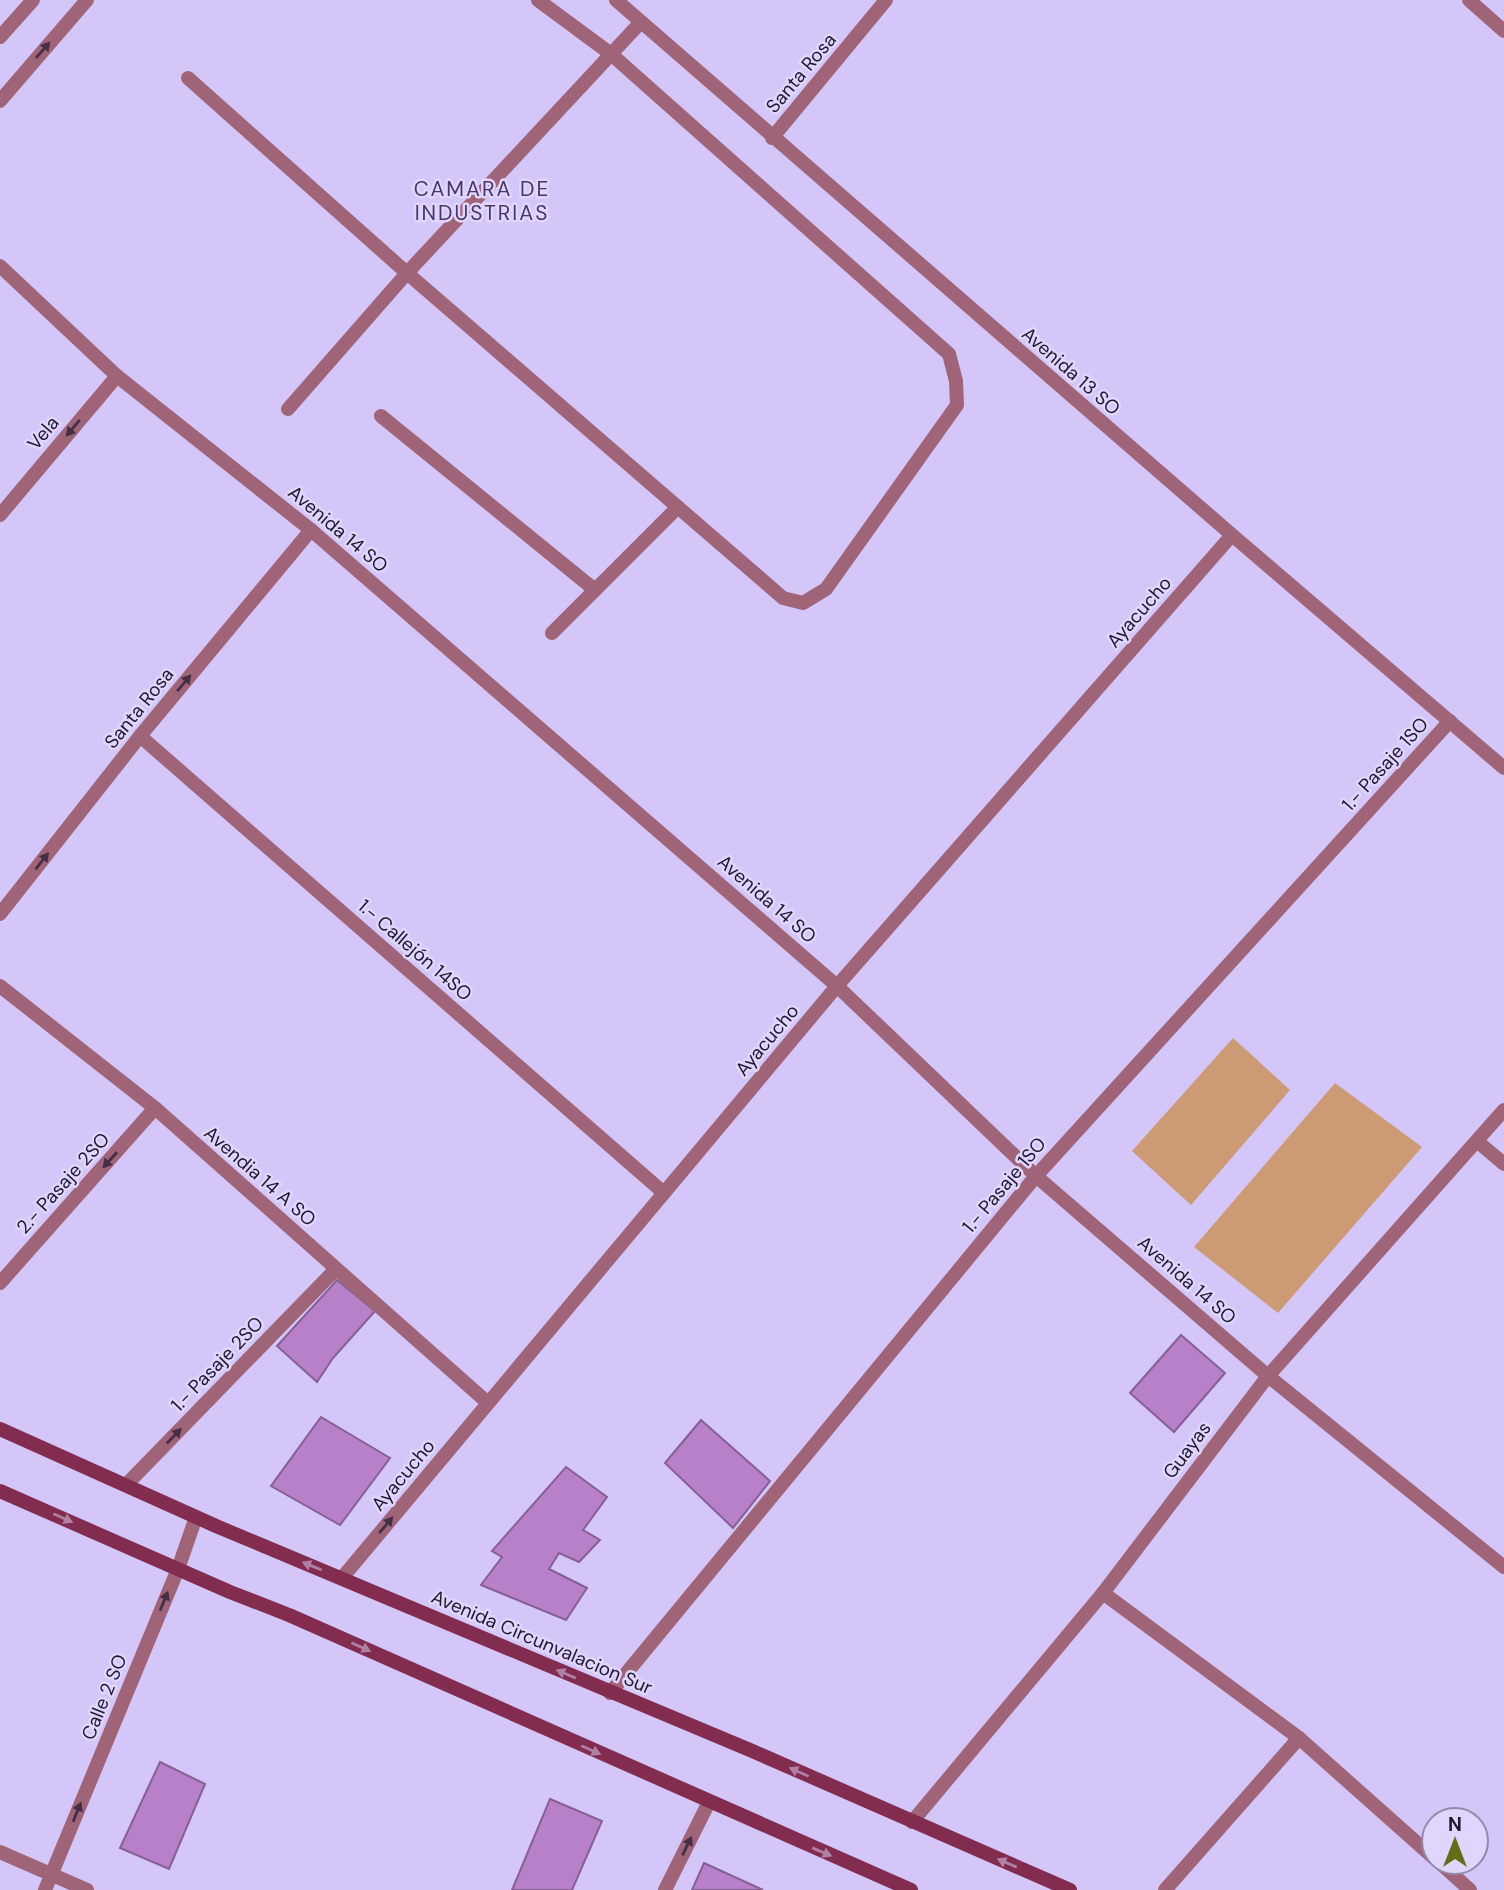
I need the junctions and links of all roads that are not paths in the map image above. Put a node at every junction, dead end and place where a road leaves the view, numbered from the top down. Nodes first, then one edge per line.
1 (33, 0) edge
2 (87, 0) edge
3 (538, 0) edge
4 (616, 0) edge
5 (886, 0) edge
6 (1469, 0) edge
7 (641, 22) junction
8 (1504, 31) edge
9 (0, 37) edge
10 (611, 54) junction
11 (188, 78) dead end
12 (0, 101) edge
13 (772, 138) junction
14 (0, 266) edge
15 (407, 272) junction
16 (117, 376) junction
17 (289, 409) dead end
18 (381, 416) dead end
19 (678, 508) junction
20 (0, 515) edge
21 (311, 530) junction
22 (1232, 536) junction
23 (595, 590) junction
24 (552, 633) dead end
25 (1450, 721) junction
26 (141, 736) junction
27 (1504, 768) edge
28 (0, 914) edge
29 (0, 986) edge
30 (837, 986) junction
31 (155, 1108) junction
32 (1504, 1110) edge
33 (1478, 1142) junction
34 (1504, 1164) edge
35 (1036, 1176) junction
36 (664, 1192) junction
37 (336, 1269) junction
38 (0, 1283) edge
39 (1268, 1376) junction
40 (488, 1403) junction
41 (0, 1429) edge
42 (126, 1485) junction
43 (0, 1491) edge
44 (196, 1517) junction
45 (1504, 1567) edge
46 (178, 1569) junction
47 (342, 1578) junction
48 (1103, 1593) junction
49 (610, 1693) junction
50 (1300, 1738) junction
51 (709, 1802) junction
52 (912, 1822) junction
53 (1420, 1845) edge
54 (0, 1853) edge
55 (51, 1875) junction
56 (1454, 1876) edge
57 (45, 1890) edge
58 (87, 1890) edge
59 (665, 1890) edge
60 (911, 1890) edge
61 (1070, 1890) edge
62 (1165, 1890) edge
63 (1470, 1890) edge

1 - 9 street
12 -> 2 street
3 - 10 street
4 - 7 street, Avenida 13 SO
5 - 13 street, Santa Rosa
6 - 8 street
7 - 10 street
7 - 13 street, Avenida 13 SO
10 - 15 street
10 - 19 street
11 - 15 street
13 - 22 street, Avenida 13 SO
14 - 16 street, Avenida 14 SO
15 - 17 street
15 - 19 street
16 -> 20 street, Vela
16 - 21 street, Avenida 14 SO
18 - 23 street
19 - 23 street
26 -> 21 street, Santa Rosa
21 - 30 street, Avenida 14 SO
22 - 25 street, Avenida 13 SO
22 - 30 street, Ayacucho
23 - 24 street
25 - 27 street, Avenida 13 SO
25 - 35 street, 1.- Pasaje 1SO
28 -> 26 street, Santa Rosa
26 - 36 street, 1.- Callejón 14SO
29 - 31 street, Avendia 14 A SO
30 - 35 street, Avenida 14 SO
30 - 36 street, Ayacucho
31 - 37 street, Avendia 14 A SO
31 -> 38 street, 2.- Pasaje 2SO
32 - 33 street, Guayas
33 - 34 street
33 - 39 street, Guayas
35 - 39 street, Avenida 14 SO
35 - 49 street, 1.- Pasaje 1SO
36 - 40 street, Ayacucho
37 - 40 street, Avendia 14 A SO
42 -> 37 street, 1.- Pasaje 2SO
39 - 45 street, Avenida 14 SO
39 - 48 street, Guayas
47 -> 40 street, Ayacucho
41 - 42 main road, Avenida Circunvalacion Sur
42 - 44 main road, Avenida Circunvalacion Sur
43 -> 46 main road
44 - 46 street, Calle 2 SO
47 -> 44 main road, Avenida Circunvalacion Sur
46 -> 51 main road
55 -> 46 street, Calle 2 SO
49 -> 47 main road, Avenida Circunvalacion Sur
48 - 50 street
48 - 52 street, Guayas
52 -> 49 main road, Avenida Circunvalacion Sur
50 - 53 street
50 - 62 street
59 -> 51 street
51 -> 60 main road
61 -> 52 main road, Avenida Circunvalacion Sur
54 - 55 street
55 - 57 street, Calle 2 SO
55 - 58 street
56 - 63 street

